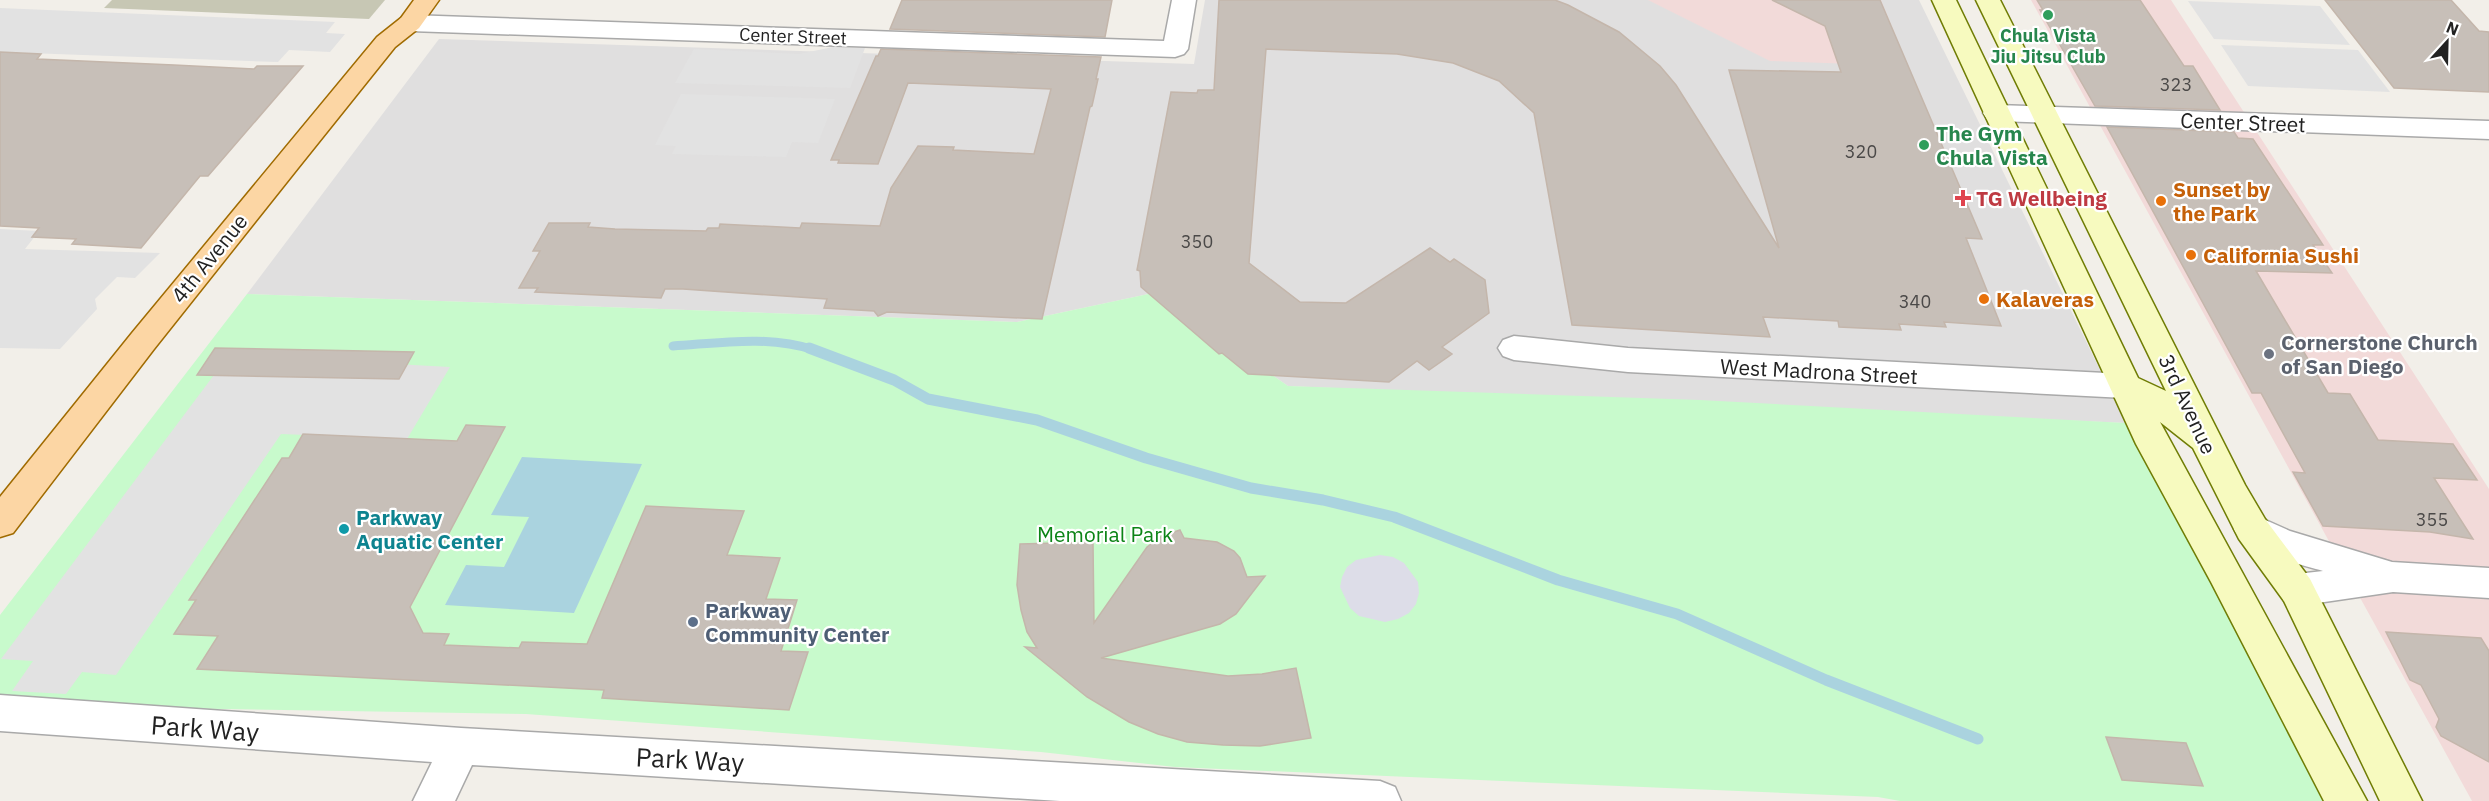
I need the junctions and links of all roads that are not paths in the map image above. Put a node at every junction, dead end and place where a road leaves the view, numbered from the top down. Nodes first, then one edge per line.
1 (1184, 0) edge
2 (1944, 0) edge
3 (1988, 0) edge
4 (418, 11) edge
5 (1997, 113) junction
6 (2044, 115) junction
7 (2484, 135) edge
8 (1514, 348) dead end
9 (2125, 386) junction
10 (2206, 441) junction
11 (0, 523) edge
12 (2252, 529) junction
13 (2393, 577) junction
14 (2489, 584) edge
15 (2297, 590) junction
16 (0, 713) edge
17 (461, 746) junction
18 (1089, 792) edge
19 (434, 801) edge
20 (1380, 801) edge
21 (2346, 801) edge
22 (2401, 801) edge

1 - 4 street, Center Street
2 - 5 main road
3 - 6 main road, 3rd Avenue
4 - 11 main road, 4th Avenue
5 - 6 street, Center Street
5 - 9 main road
6 - 7 street, Center Street
6 - 10 main road, 3rd Avenue
8 - 9 street, West Madrona Street
9 - 10 main road
9 - 21 main road
10 - 12 main road, 3rd Avenue
12 - 13 street
12 - 15 main road, 3rd Avenue
13 - 14 street
13 - 15 street
15 - 22 main road, 3rd Avenue
16 - 17 street, Park Way
17 - 18 street, Park Way
17 - 19 street
18 - 20 street, Park Way

